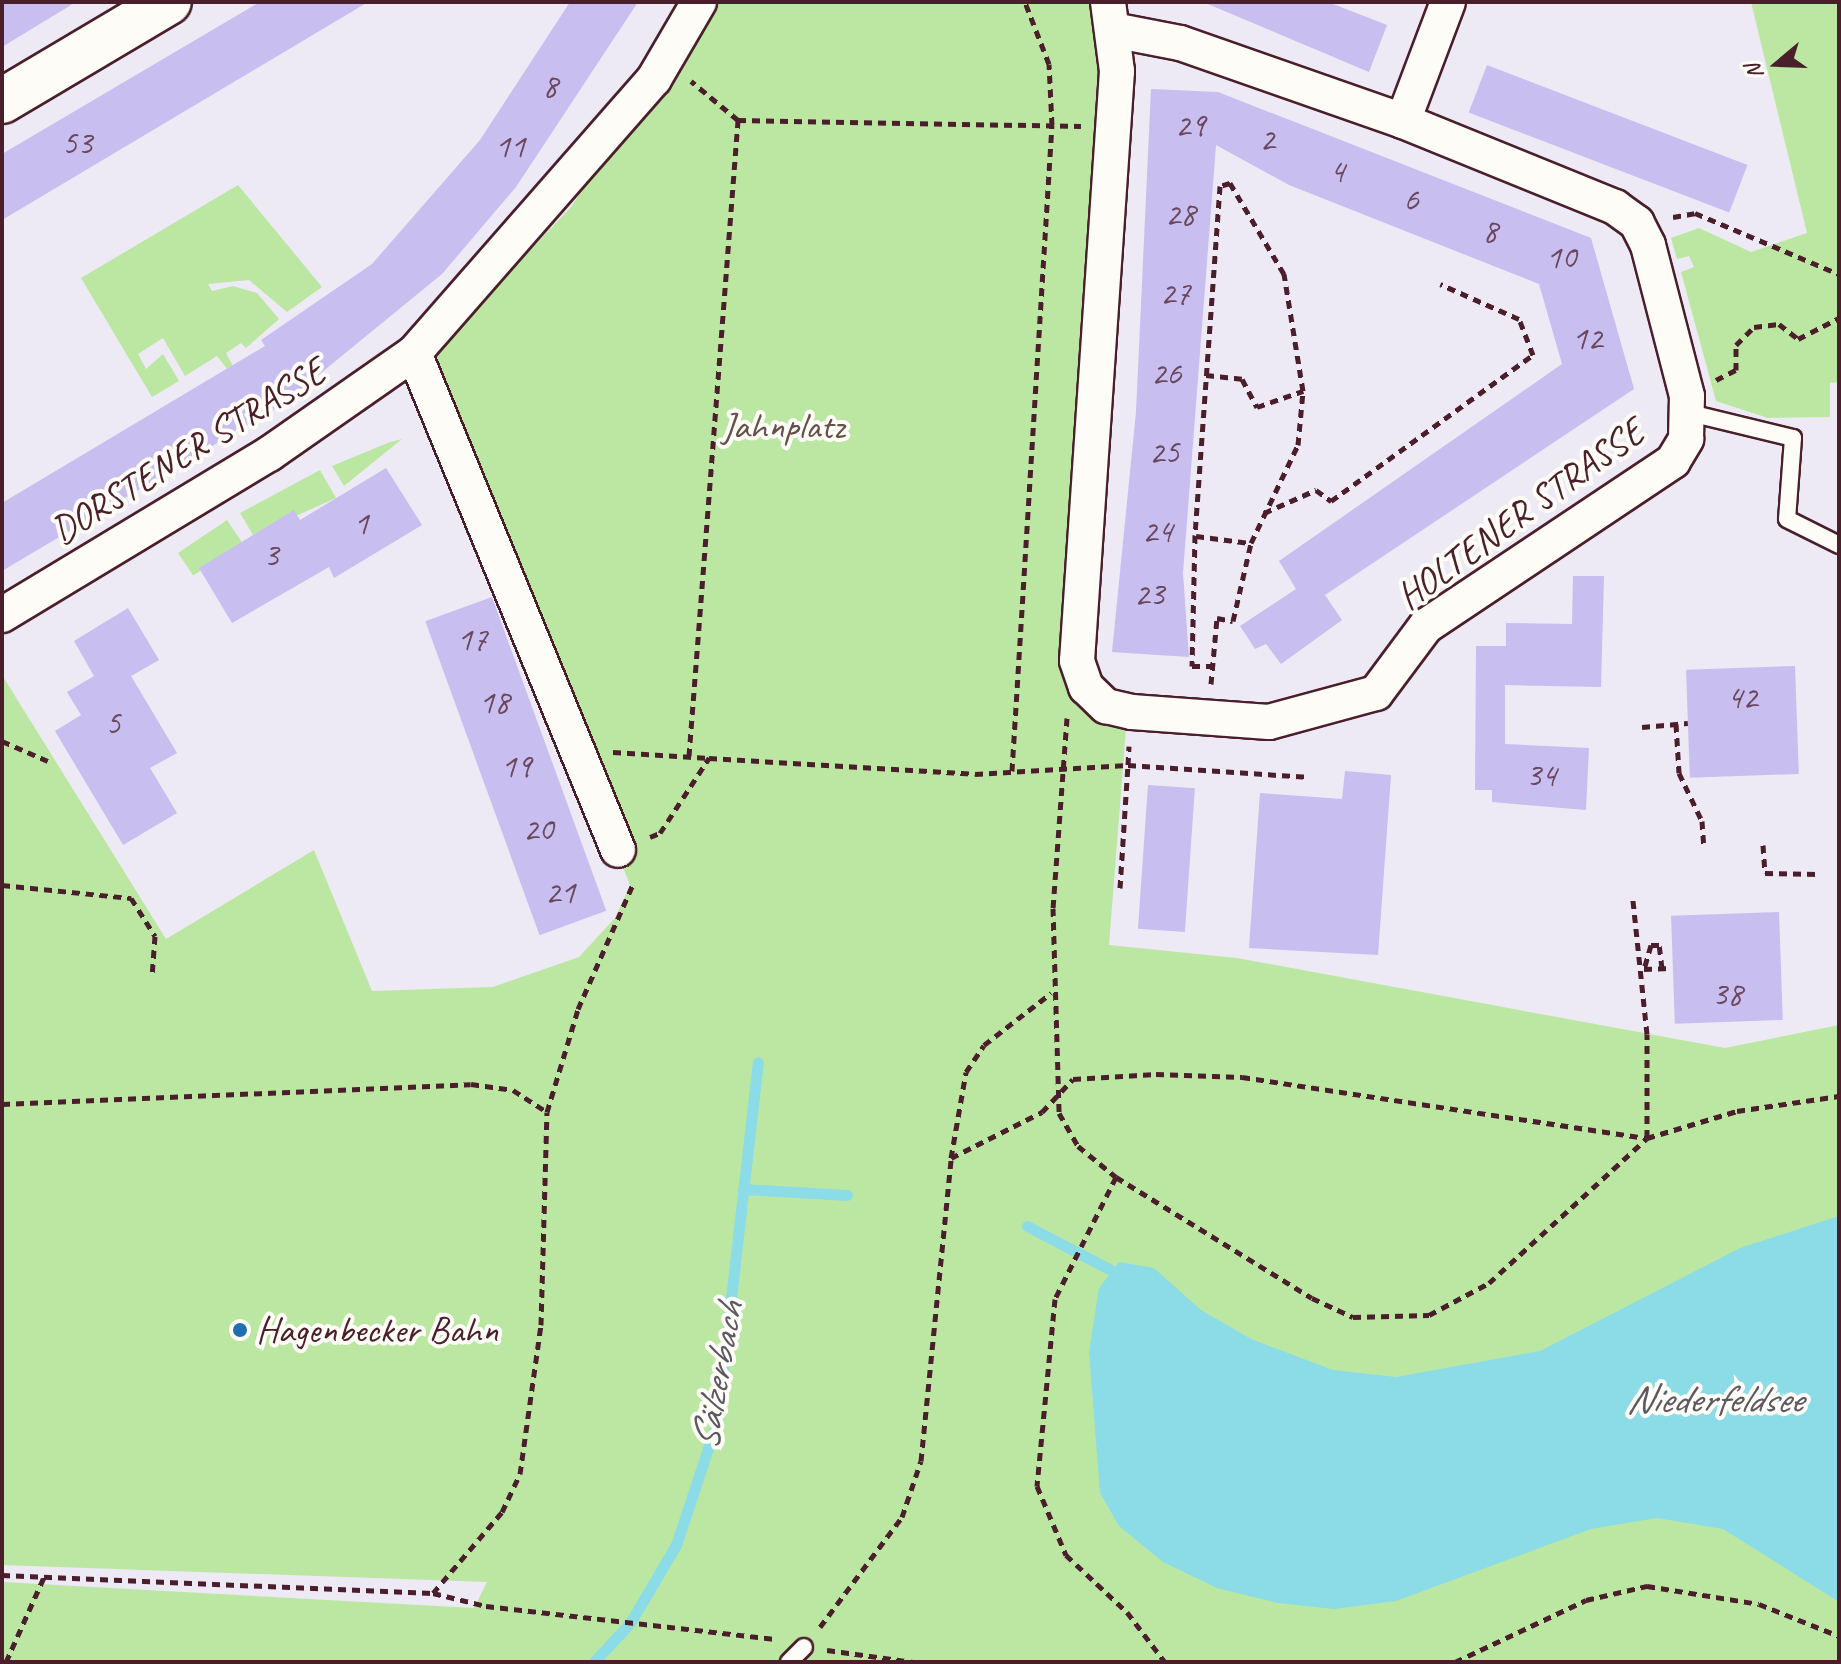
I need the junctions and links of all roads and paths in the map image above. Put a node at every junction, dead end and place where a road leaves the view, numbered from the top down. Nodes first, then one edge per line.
1 (169, 2) edge
2 (699, 2) edge
3 (1025, 2) edge
4 (1448, 2) edge
5 (1113, 16) edge
6 (666, 59) junction
7 (2, 101) edge
8 (738, 120) junction
9 (1403, 121) junction
10 (1052, 125) junction
11 (1113, 127) junction
12 (1637, 223) junction
13 (1839, 274) edge
14 (1440, 284) dead end
15 (1839, 318) edge
16 (414, 353) junction
17 (1206, 375) junction
18 (1303, 391) junction
19 (1688, 404) junction
20 (1263, 514) junction
21 (1196, 536) junction
22 (1251, 543) junction
23 (1839, 545) edge
24 (2, 615) edge
25 (1212, 666) junction
26 (1086, 687) junction
27 (1132, 712) junction
28 (1209, 717) junction
29 (1688, 723) dead end
30 (1676, 724) junction
31 (1642, 727) dead end
32 (2, 741) edge
33 (585, 756) junction
34 (689, 756) junction
35 (709, 758) junction
36 (48, 761) dead end
37 (1128, 765) junction
38 (1063, 767) junction
39 (1012, 771) junction
40 (1307, 777) dead end
41 (1763, 845) dead end
42 (1704, 848) dead end
43 (618, 850) joint
44 (1819, 874) dead end
45 (635, 883) dead end
46 (2, 885) edge
47 (1120, 888) dead end
48 (1633, 900) dead end
49 (1662, 968) junction
50 (1671, 968) dead end
51 (1644, 969) junction
52 (152, 977) dead end
53 (1052, 992) junction
54 (1056, 1090) junction
55 (1839, 1096) edge
56 (2, 1104) edge
57 (547, 1112) junction
58 (1647, 1138) junction
59 (951, 1158) junction
60 (1116, 1177) junction
61 (2, 1575) edge
62 (44, 1577) junction
63 (433, 1593) junction
64 (1839, 1636) edge
65 (765, 1637) dead end
66 (804, 1647) junction
67 (6, 1662) edge
68 (789, 1662) edge
69 (913, 1662) edge
70 (1165, 1662) edge
71 (1455, 1662) edge

1 - 7 main road
2 - 6 street
3 - 10 path
4 - 9 street
5 - 9 street
5 - 11 street
6 - 8 path
6 - 16 street
8 - 10 path
8 - 34 path
9 - 12 street
10 - 11 path
10 - 39 path
11 - 26 street
12 - 13 path
12 - 19 street
14 - 20 path
15 - 19 path
16 - 24 street, DORSTENER STRASSE
16 - 33 street
17 - 18 path
17 - 18 path
17 - 21 path
18 - 20 path
19 - 23 lane
19 - 28 street, HOLTENER STRASSE
20 - 22 path
21 - 22 path
21 - 25 path
22 - 25 path
25 - 28 path
26 - 27 street, HOLTENER STRASSE
26 - 38 path
27 - 28 street, HOLTENER STRASSE
27 - 37 path
29 - 30 path
30 - 31 path
30 - 42 path
32 - 36 path
33 - 34 path
33 - 43 street
34 - 35 path
35 - 39 path
35 - 43 path
37 - 38 path
37 - 40 path
37 - 47 path
38 - 39 path
38 - 53 path
41 - 44 path
45 - 57 path
46 - 52 path
48 - 51 path
49 - 50 path
49 - 51 path
49 - 51 path
51 - 58 path
53 - 54 path
53 - 59 path
54 - 58 path
54 - 59 path
54 - 60 path
55 - 58 path
56 - 57 path
57 - 63 path
58 - 60 path
59 - 66 path
60 - 70 path
61 - 62 path
62 - 63 path
62 - 67 path
63 - 65 path
64 - 71 path
66 - 68 lane
66 - 69 path

